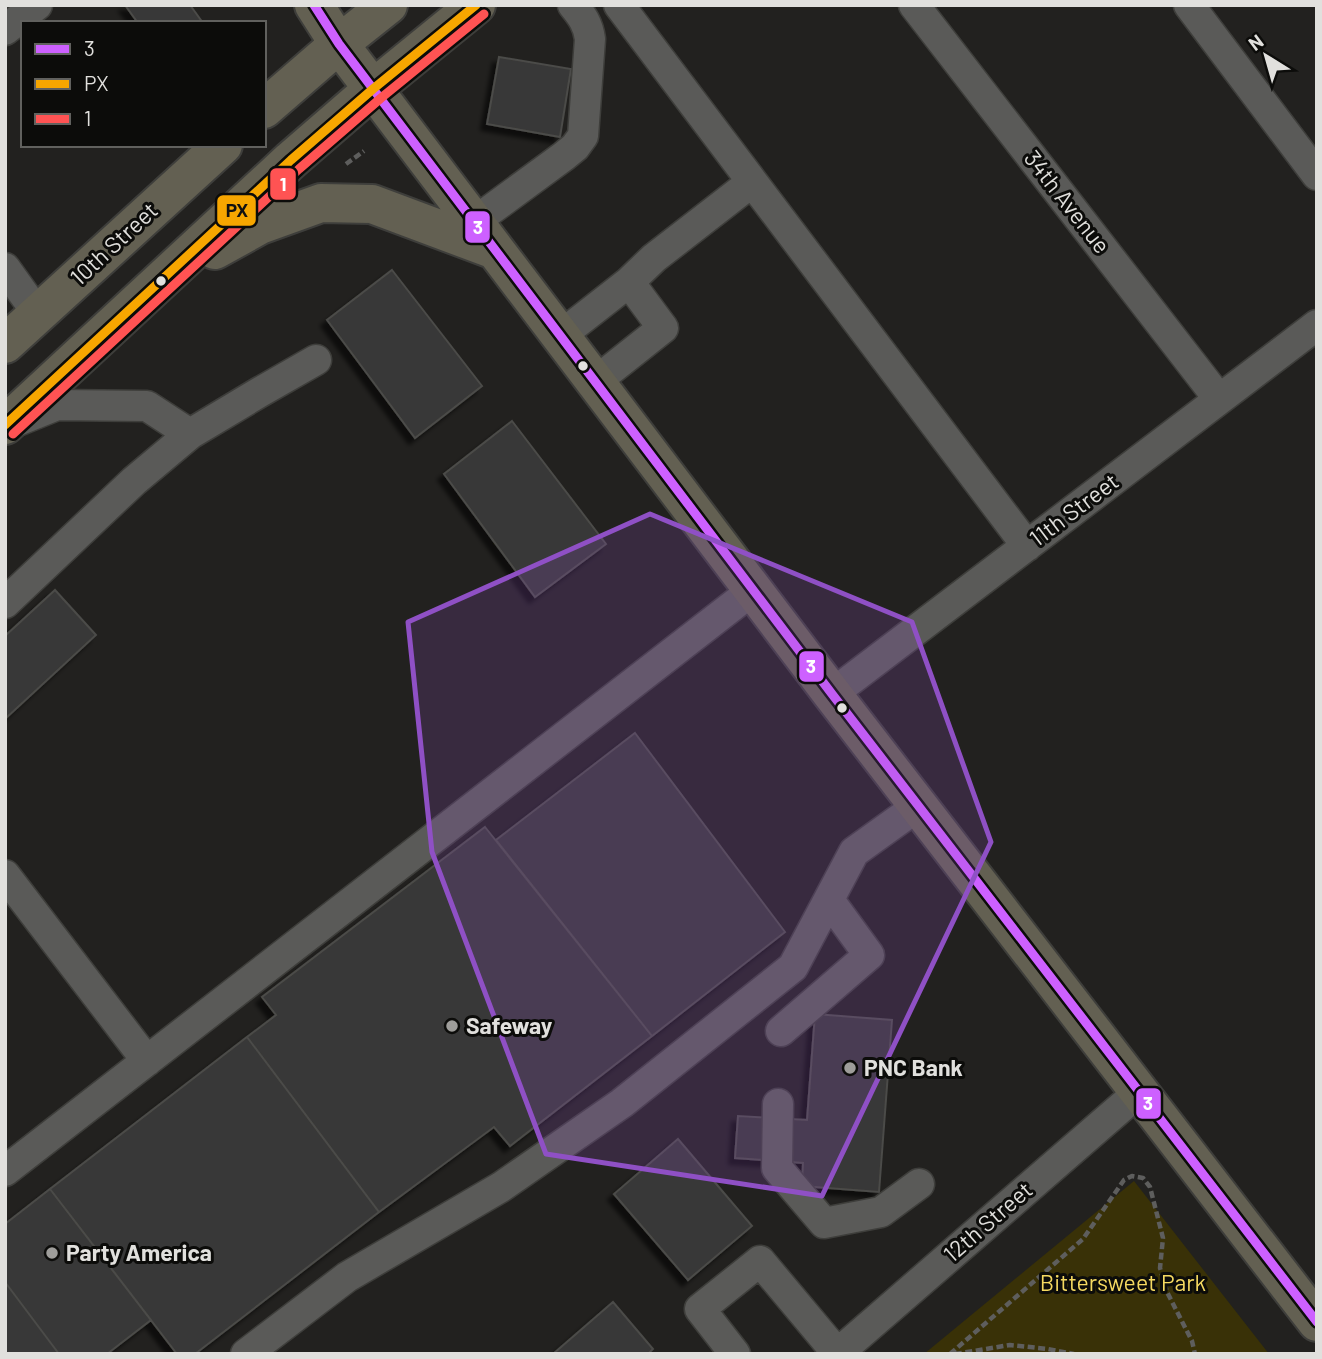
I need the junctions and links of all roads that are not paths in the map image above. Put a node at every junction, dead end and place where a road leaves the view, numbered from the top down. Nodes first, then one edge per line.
1 (37, 5) edge
2 (314, 5) edge
3 (388, 5) edge
4 (476, 5) edge
5 (573, 5) edge
6 (619, 5) edge
7 (914, 5) edge
8 (1189, 5) edge
9 (5, 30) edge
10 (338, 44) junction
11 (373, 89) junction
12 (266, 106) edge
13 (221, 147) edge
14 (1317, 175) edge
15 (752, 182) junction
16 (484, 236) junction
17 (5, 268) edge
18 (163, 277) junction
19 (629, 282) junction
20 (38, 314) junction
21 (1317, 325) edge
22 (560, 337) junction
23 (5, 344) edge
24 (316, 360) dead end
25 (595, 382) junction
26 (1219, 399) junction
27 (5, 425) edge
28 (190, 434) junction
29 (1027, 546) junction
30 (753, 590) junction
31 (5, 603) edge
32 (832, 694) junction
33 (918, 806) junction
34 (5, 875) edge
35 (828, 900) junction
36 (781, 1031) dead end
37 (147, 1061) junction
38 (1140, 1091) junction
39 (778, 1104) dead end
40 (5, 1171) edge
41 (919, 1184) dead end
42 (1317, 1322) edge
43 (246, 1354) edge
44 (735, 1354) edge
45 (837, 1354) edge

1 - 9 street
2 - 10 main road
3 - 10 main road
4 - 11 main road
5 - 16 street
6 - 15 street
7 - 26 street, 34th Avenue
8 - 14 street
10 - 11 main road
10 - 12 main road
11 - 16 main road
11 - 18 main road
13 - 20 main road, 10th Street
15 - 19 street
15 - 29 street
16 - 18 main road
16 - 22 main road
17 - 20 street
18 - 27 main road
19 - 22 street
19 - 25 street
20 - 23 main road, 10th Street
21 - 26 street, 11th Street
22 - 25 main road
24 - 28 street
25 - 30 main road
26 - 29 street, 11th Street
27 - 28 street
28 - 31 street
29 - 32 street, 11th Street
30 - 32 main road
30 - 37 street
32 - 33 main road
33 - 35 street
33 - 38 main road
34 - 37 street
35 - 36 street
35 - 43 street
37 - 40 street
38 - 42 main road
38 - 45 street, 12th Street
39 - 41 street
44 - 45 street

